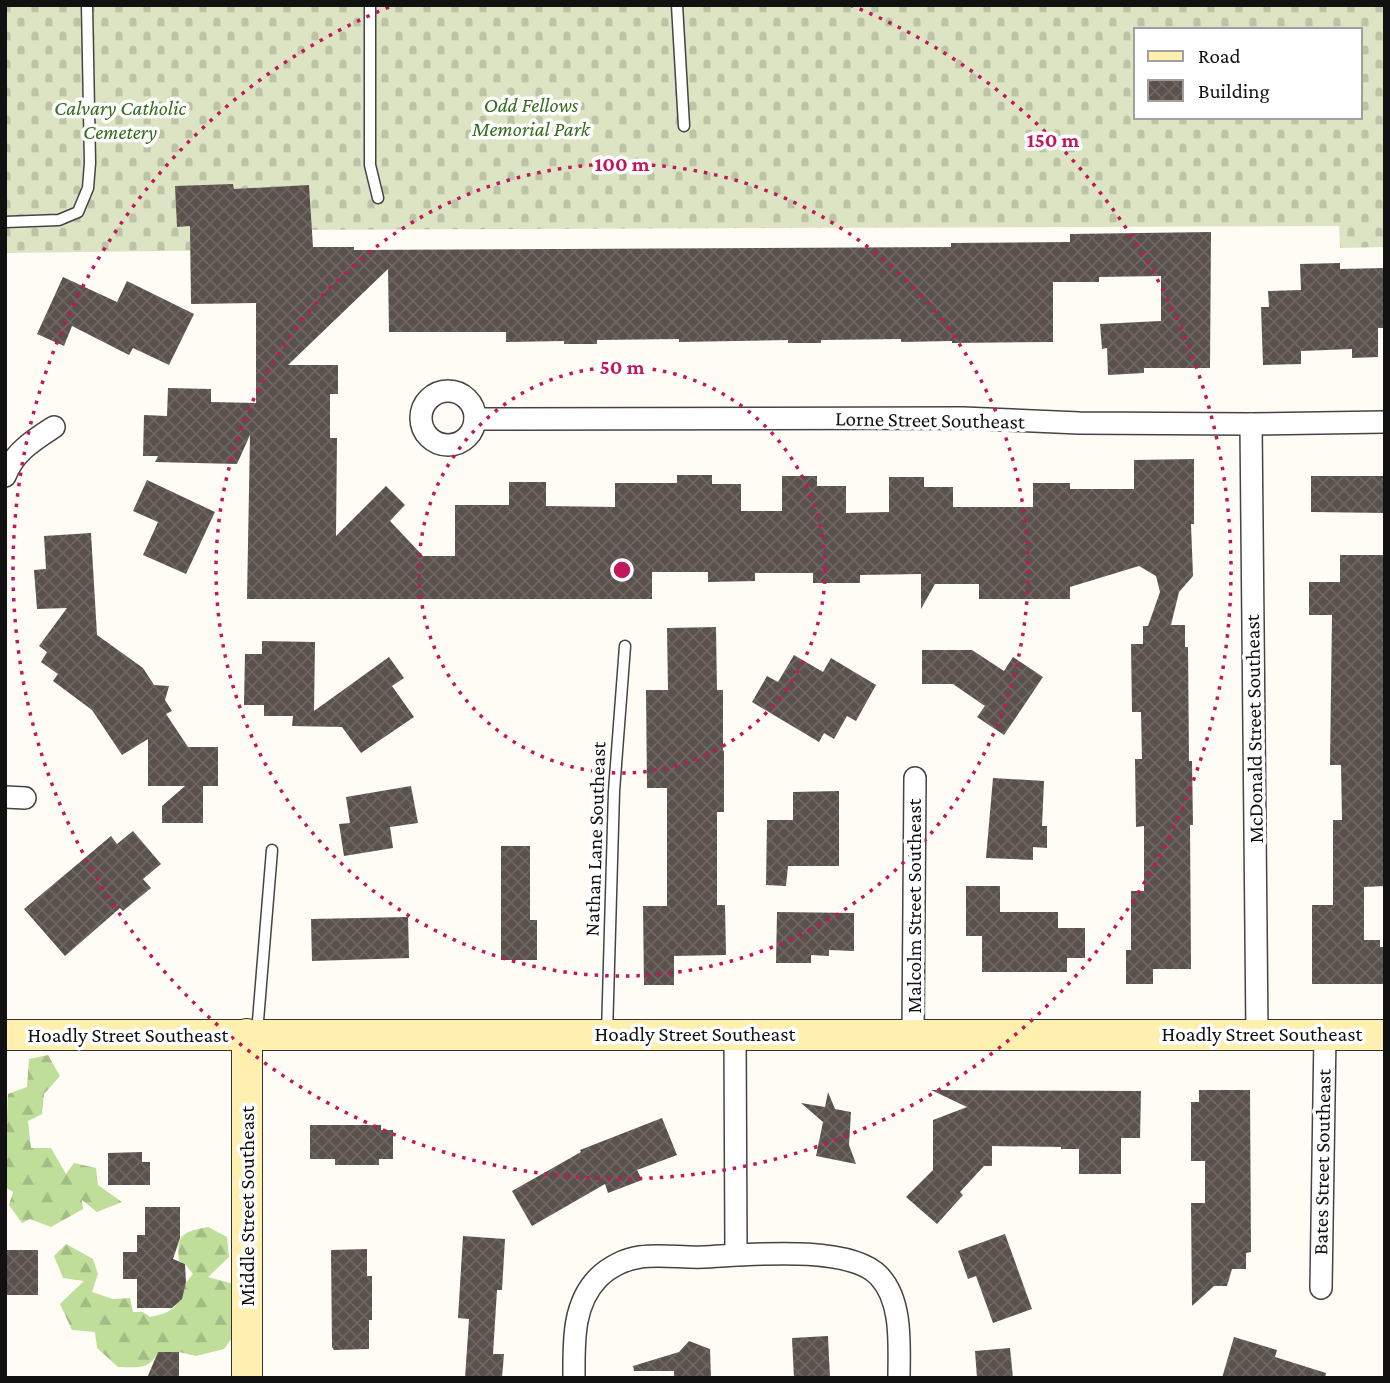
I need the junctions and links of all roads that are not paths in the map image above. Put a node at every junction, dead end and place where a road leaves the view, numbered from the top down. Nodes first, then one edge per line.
1 (87, 5) edge
2 (370, 5) edge
3 (677, 5) edge
4 (684, 126) dead end
5 (378, 198) dead end
6 (5, 222) edge
7 (475, 419) dead end
8 (1385, 422) edge
9 (1251, 424) junction
10 (54, 427) dead end
11 (5, 476) edge
12 (625, 646) dead end
13 (915, 778) dead end
14 (272, 850) dead end
15 (252, 1034) junction
16 (607, 1034) junction
17 (735, 1034) junction
18 (913, 1034) junction
19 (1257, 1034) junction
20 (5, 1035) edge
21 (1325, 1035) junction
22 (1385, 1035) edge
23 (736, 1253) junction
24 (1321, 1288) dead end
25 (247, 1378) edge
26 (574, 1378) edge
27 (899, 1378) edge

1 - 6 lane
2 - 5 lane
3 - 4 lane
7 - 9 street, Lorne Street Southeast
8 - 9 street, Lorne Street Southeast
9 - 19 street, McDonald Street Southeast
10 - 11 street
12 - 16 lane, Nathan Lane Southeast
13 - 18 street, Malcolm Street Southeast
14 - 15 lane
15 - 16 street, Hoadly Street Southeast
15 - 20 street, Hoadly Street Southeast
15 - 25 street, Middle Street Southeast
16 - 17 street, Hoadly Street Southeast
17 - 18 street, Hoadly Street Southeast
17 - 23 street
18 - 19 street, Hoadly Street Southeast
19 - 21 street, Hoadly Street Southeast
21 - 22 street, Hoadly Street Southeast
21 - 24 street, Bates Street Southeast
23 - 26 street
23 - 27 street

